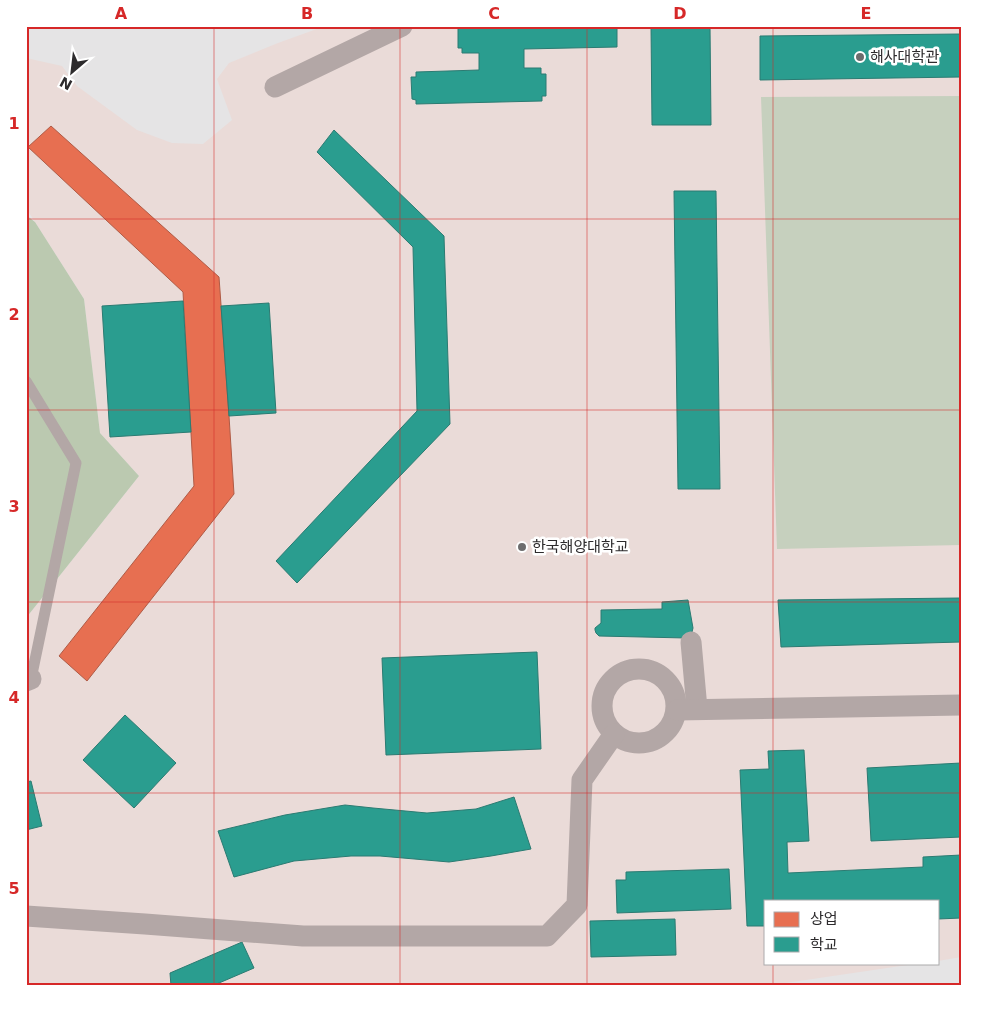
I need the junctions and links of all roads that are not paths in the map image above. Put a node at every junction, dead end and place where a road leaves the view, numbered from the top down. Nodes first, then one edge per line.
1 (402, 26) edge
2 (275, 87) dead end
3 (26, 381) edge
4 (691, 642) dead end
5 (29, 680) edge
6 (961, 705) edge
7 (687, 709) junction
8 (614, 734) junction
9 (26, 916) edge

1 - 2 street
3 - 5 lane
4 - 7 street
6 - 7 street
7 - 8 street
7 - 8 street
8 - 9 street

